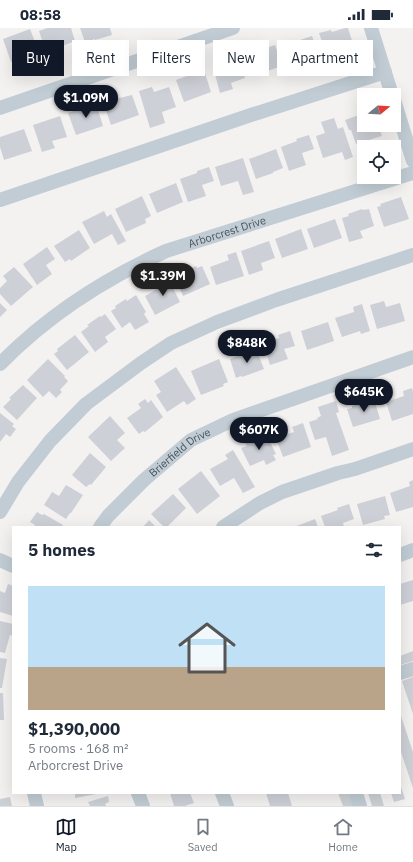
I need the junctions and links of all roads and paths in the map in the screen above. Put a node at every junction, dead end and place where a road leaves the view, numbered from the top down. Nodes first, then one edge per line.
1 (233, 28) edge
2 (371, 28) edge
3 (385, 72) junction
4 (390, 88) edge
5 (0, 108) edge
6 (401, 122) edge
7 (413, 161) edge
8 (413, 173) edge
9 (0, 200) edge
10 (413, 255) edge
11 (413, 358) edge
12 (0, 364) edge
13 (413, 449) edge
14 (0, 512) edge
15 (101, 526) edge
16 (224, 526) edge
17 (413, 550) edge
18 (401, 555) edge
19 (0, 560) edge
20 (12, 566) edge
21 (413, 669) edge
22 (401, 673) edge
23 (34, 794) edge
24 (138, 794) edge
25 (222, 794) edge
26 (356, 794) edge
27 (37, 806) edge
28 (143, 806) edge
29 (227, 806) edge
30 (360, 806) edge

1 - 5 street
2 - 3 street
3 - 4 street
3 - 9 street
6 - 7 street
8 - 12 street, Arborcrest Drive
10 - 14 street
11 - 15 street, Brierfield Drive
13 - 16 street
17 - 18 street
19 - 20 street
21 - 22 street
23 - 27 street
24 - 28 street
25 - 29 street
26 - 30 street

